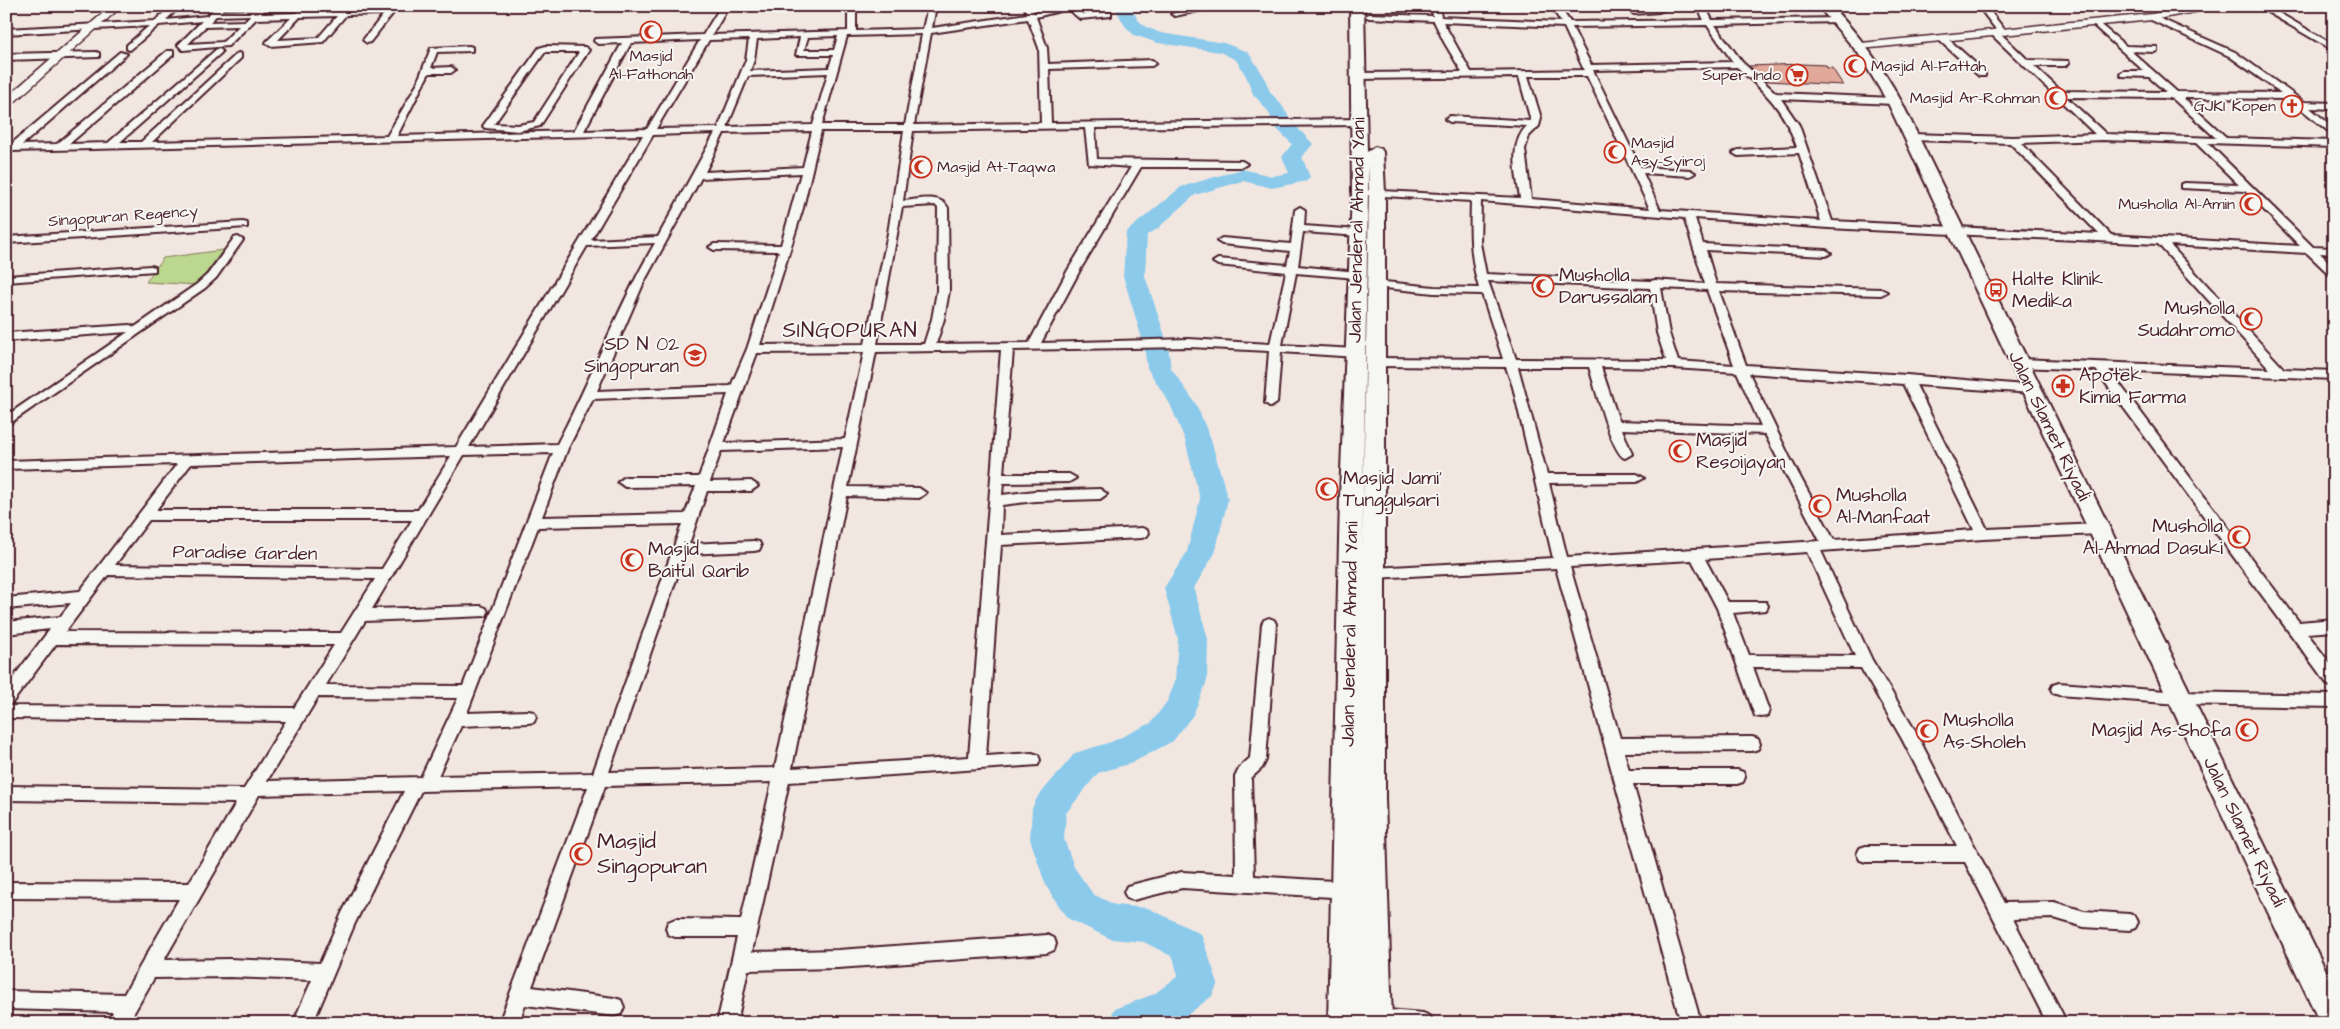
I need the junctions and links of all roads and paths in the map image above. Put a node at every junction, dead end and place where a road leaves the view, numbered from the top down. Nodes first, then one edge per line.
1 (117, 6) edge
2 (176, 6) edge
3 (222, 6) edge
4 (307, 6) edge
5 (725, 6) edge
6 (852, 6) edge
7 (932, 6) edge
8 (1028, 6) edge
9 (1071, 6) edge
10 (1217, 6) edge
11 (1435, 6) edge
12 (1555, 6) edge
13 (1627, 6) edge
14 (1662, 6) edge
15 (1701, 6) edge
16 (1824, 6) edge
17 (1982, 6) edge
18 (2211, 6) edge
19 (2261, 6) edge
20 (347, 9) edge
21 (392, 9) edge
22 (1365, 10) edge
23 (1108, 14) dead end
24 (1175, 14) dead end
25 (257, 15) edge
26 (298, 15) junction
27 (1030, 16) junction
28 (2152, 17) junction
29 (1436, 18) junction
30 (207, 20) junction
31 (1838, 20) junction
32 (1709, 22) junction
33 (156, 23) junction
34 (2096, 23) junction
35 (1567, 25) junction
36 (94, 28) junction
37 (926, 31) junction
38 (6, 32) edge
39 (1999, 33) junction
40 (847, 34) junction
41 (805, 35) junction
42 (753, 37) junction
43 (706, 39) junction
44 (1943, 39) junction
45 (367, 40) dead end
46 (628, 40) junction
47 (598, 41) dead end
48 (1861, 46) junction
49 (130, 47) dead end
50 (2124, 48) junction
51 (469, 49) dead end
52 (2154, 49) dead end
53 (2334, 49) edge
54 (218, 52) dead end
55 (838, 52) junction
56 (170, 53) dead end
57 (123, 54) dead end
58 (96, 55) dead end
59 (61, 56) junction
60 (238, 56) dead end
61 (6, 57) edge
62 (1152, 63) dead end
63 (2028, 63) junction
64 (2065, 63) dead end
65 (1738, 64) junction
66 (1045, 67) junction
67 (451, 70) dead end
68 (833, 70) junction
69 (1589, 70) junction
70 (426, 72) junction
71 (744, 74) junction
72 (1982, 74) dead end
73 (2152, 74) junction
74 (1468, 75) junction
75 (1523, 75) junction
76 (1364, 76) junction
77 (2061, 94) junction
78 (1774, 96) junction
79 (2138, 96) junction
80 (2177, 96) junction
81 (2291, 96) junction
82 (1894, 101) junction
83 (6, 104) edge
84 (2302, 105) junction
85 (2334, 106) edge
86 (1450, 119) dead end
87 (1360, 122) junction
88 (1536, 124) junction
89 (1046, 126) junction
90 (1090, 126) junction
91 (817, 128) junction
92 (909, 128) junction
93 (720, 131) junction
94 (503, 132) junction
95 (650, 133) junction
96 (2334, 133) edge
97 (577, 135) junction
98 (1910, 137) junction
99 (2103, 138) junction
100 (390, 139) junction
101 (2013, 140) junction
102 (2199, 140) junction
103 (2224, 141) junction
104 (2334, 144) edge
105 (112, 145) junction
106 (143, 145) junction
107 (59, 146) junction
108 (9, 148) edge
109 (1804, 150) junction
110 (1738, 153) dead end
111 (1138, 164) junction
112 (1242, 164) dead end
113 (807, 170) junction
114 (1636, 170) junction
115 (1690, 174) dead end
116 (698, 175) junction
117 (2185, 186) dead end
118 (2246, 188) junction
119 (1368, 192) junction
120 (1476, 198) junction
121 (1526, 202) junction
122 (896, 204) junction
123 (1300, 210) dead end
124 (1657, 213) junction
125 (1689, 216) junction
126 (243, 225) dead end
127 (1828, 225) junction
128 (1298, 229) junction
129 (1954, 230) junction
130 (1359, 233) junction
131 (2108, 238) junction
132 (6, 240) edge
133 (238, 240) dead end
134 (660, 240) junction
135 (1222, 241) dead end
136 (2161, 241) junction
137 (584, 243) junction
138 (714, 247) dead end
139 (1700, 247) junction
140 (786, 248) junction
141 (1296, 248) junction
142 (2310, 250) junction
143 (2334, 251) edge
144 (1826, 253) dead end
145 (1218, 262) dead end
146 (151, 269) dead end
147 (1293, 269) junction
148 (2334, 273) edge
149 (1480, 277) junction
150 (6, 279) edge
151 (1366, 280) junction
152 (1656, 283) junction
153 (1710, 287) junction
154 (1486, 291) junction
155 (1881, 292) dead end
156 (130, 328) dead end
157 (6, 337) edge
158 (1172, 343) joint
159 (1034, 345) junction
160 (871, 346) junction
161 (929, 346) junction
162 (1007, 346) junction
163 (753, 348) junction
164 (1275, 348) junction
165 (1365, 357) junction
166 (1512, 363) junction
167 (1594, 363) junction
168 (2019, 363) junction
169 (1673, 364) junction
170 (2100, 366) junction
171 (1741, 368) junction
172 (2280, 372) junction
173 (2334, 375) edge
174 (1907, 379) junction
175 (2032, 389) junction
176 (736, 390) junction
177 (589, 395) junction
178 (1271, 403) dead end
179 (6, 422) edge
180 (1614, 425) junction
181 (1769, 430) junction
182 (851, 443) junction
183 (716, 447) junction
184 (561, 448) junction
185 (458, 451) junction
186 (1625, 454) dead end
187 (187, 460) junction
188 (6, 466) edge
189 (1069, 478) dead end
190 (1636, 478) dead end
191 (996, 479) junction
192 (1542, 479) junction
193 (625, 482) dead end
194 (703, 484) junction
195 (751, 486) dead end
196 (841, 491) junction
197 (919, 493) dead end
198 (1100, 494) dead end
199 (1362, 498) junction
200 (995, 501) junction
201 (144, 515) junction
202 (422, 515) junction
203 (690, 519) junction
204 (535, 522) junction
205 (2099, 529) junction
206 (1142, 533) dead end
207 (1983, 534) junction
208 (994, 540) junction
209 (754, 546) dead end
210 (1830, 546) junction
211 (1812, 547) junction
212 (682, 548) junction
213 (1696, 555) junction
214 (1561, 562) junction
215 (103, 570) junction
216 (1374, 573) junction
217 (386, 574) junction
218 (84, 596) junction
219 (6, 604) edge
220 (1761, 606) dead end
221 (1724, 608) junction
222 (481, 612) dead end
223 (362, 614) junction
224 (65, 622) junction
225 (1269, 624) dead end
226 (2334, 625) edge
227 (6, 628) edge
228 (2296, 628) junction
229 (53, 638) junction
230 (346, 640) junction
231 (1742, 661) junction
232 (1865, 662) junction
233 (2334, 681) edge
234 (2059, 689) dead end
235 (315, 691) junction
236 (469, 692) junction
237 (2179, 698) junction
238 (6, 700) edge
239 (2334, 701) edge
240 (1761, 711) dead end
241 (6, 712) edge
242 (299, 715) junction
243 (528, 716) dead end
244 (456, 720) junction
245 (1752, 744) dead end
246 (1614, 745) junction
247 (1032, 760) dead end
248 (977, 763) junction
249 (782, 774) junction
250 (599, 778) junction
251 (1623, 778) junction
252 (1737, 778) dead end
253 (421, 785) junction
254 (252, 792) junction
255 (6, 793) edge
256 (1866, 854) dead end
257 (1970, 854) junction
258 (1245, 884) junction
259 (1372, 886) junction
260 (6, 890) edge
261 (1346, 890) junction
262 (193, 891) junction
263 (1133, 892) dead end
264 (1999, 911) junction
265 (2129, 922) dead end
266 (675, 928) dead end
267 (747, 929) junction
268 (1048, 944) dead end
269 (740, 961) junction
270 (148, 969) junction
271 (325, 972) junction
272 (520, 995) junction
273 (6, 1000) edge
274 (128, 1003) junction
275 (614, 1007) dead end
276 (2334, 1020) edge
277 (1376, 1021) edge
278 (117, 1023) edge
279 (303, 1023) edge
280 (509, 1023) edge
281 (727, 1023) edge
282 (1344, 1023) edge
283 (1423, 1023) edge
284 (1690, 1023) edge
285 (2057, 1023) edge

1 - 36 street
2 - 33 street
3 - 30 street
4 - 26 street
5 - 43 street
6 - 40 street
7 - 37 street
8 - 27 street
9 - 23 street
9 - 27 street
10 - 24 street
11 - 29 street
12 - 35 street
13 - 14 street
15 - 32 street
16 - 31 main road, Jalan Slamet Riyadi
17 - 39 street
18 - 28 street
19 - 53 street
20 - 21 street
20 - 26 street
20 - 26 street
21 - 45 street
22 - 29 street
22 - 76 highway, Jalan Jenderal Ahmad Yani
25 - 26 street
25 - 30 street
25 - 30 street
25 - 30 street
27 - 37 street
27 - 66 street
28 - 34 street
28 - 81 street
29 - 35 street
29 - 74 street
30 - 33 street
31 - 32 street
31 - 48 main road, Jalan Slamet Riyadi
32 - 35 street
32 - 65 street
33 - 36 street
33 - 49 street
34 - 39 street
34 - 50 street
35 - 69 street
36 - 38 street
36 - 59 street
37 - 40 street
37 - 92 street
39 - 44 street
39 - 63 street
40 - 41 street
40 - 55 street
41 - 42 street
41 - 55 street
42 - 43 street
42 - 71 street
43 - 46 street
43 - 95 street
44 - 48 street
44 - 72 street
46 - 47 street
46 - 97 street
48 - 82 main road, Jalan Slamet Riyadi
50 - 52 street
50 - 73 street
51 - 70 street
54 - 105 street
55 - 68 street
56 - 107 street
57 - 108 street
58 - 59 street
59 - 61 street
59 - 83 street
60 - 106 street
62 - 66 street
63 - 64 street
63 - 77 street
65 - 69 street
65 - 78 street
66 - 89 street
67 - 70 street
68 - 71 street
68 - 91 street
69 - 75 street
69 - 114 street
70 - 100 street
71 - 93 street
73 - 79 street
73 - 80 street
74 - 75 street
74 - 76 street
75 - 88 street
76 - 87 highway, Jalan Jenderal Ahmad Yani
76 - 119 highway, Jalan Jenderal Ahmad Yani
77 - 79 street
77 - 99 street
78 - 82 street
78 - 109 street
79 - 80 street
80 - 81 street
80 - 103 street
81 - 84 street
82 - 98 main road, Jalan Slamet Riyadi
84 - 85 street
84 - 96 street
86 - 88 street
87 - 90 street
87 - 119 highway, Jalan Jenderal Ahmad Yani
88 - 121 street
89 - 90 street
89 - 92 street
90 - 111 street
91 - 92 street
91 - 93 street
91 - 113 street
92 - 122 street
93 - 95 street
93 - 116 street
94 - 94 street
94 - 97 street
94 - 100 street
95 - 97 street
95 - 137 street
98 - 101 street
98 - 129 main road, Jalan Slamet Riyadi
99 - 101 street
99 - 102 street
100 - 106 street
101 - 131 street
102 - 103 street
102 - 118 street
103 - 104 street
105 - 106 street
105 - 107 street
107 - 108 street
109 - 110 street
109 - 127 street
111 - 112 street
111 - 159 street
113 - 116 street
113 - 140 street
114 - 115 street
114 - 124 street
116 - 134 street
117 - 118 street
118 - 142 street
119 - 120 street
119 - 130 highway, Jalan Jenderal Ahmad Yani
119 - 151 highway, Jalan Jenderal Ahmad Yani
120 - 121 street
120 - 149 street
121 - 124 street
122 - 160 street
122 - 161 street
123 - 128 street
124 - 125 street
125 - 127 street
125 - 139 street
126 - 132 street, Singopuran Regency
127 - 129 street
128 - 130 street
128 - 141 street
129 - 131 street
129 - 168 main road, Jalan Slamet Riyadi
130 - 151 highway, Jalan Jenderal Ahmad Yani
131 - 136 street
133 - 179 street
134 - 137 street
134 - 177 street
135 - 141 street
136 - 142 street
136 - 172 street
137 - 185 street
138 - 140 street
139 - 144 street
139 - 153 street
140 - 163 street
141 - 147 street
142 - 143 street
142 - 148 street
145 - 147 street
146 - 150 street
147 - 151 street
147 - 164 street
149 - 152 street
149 - 154 street
151 - 154 street
151 - 165 highway, Jalan Jenderal Ahmad Yani
152 - 153 street
152 - 169 street
153 - 155 street
153 - 171 street
154 - 166 street
156 - 157 street
158 - 159 street
158 - 164 street
159 - 162 street
160 - 161 street
160 - 163 street
160 - 182 street
161 - 162 street
162 - 191 street
163 - 176 street
164 - 165 street
164 - 178 street
165 - 166 street
165 - 199 highway, Jalan Jenderal Ahmad Yani
166 - 167 street
166 - 192 street
167 - 169 street
167 - 180 street
168 - 170 street
168 - 175 main road, Jalan Slamet Riyadi
169 - 171 street
170 - 172 street
170 - 228 street
171 - 174 street
171 - 181 street
172 - 173 street
174 - 175 street
174 - 207 street
175 - 205 main road, Jalan Slamet Riyadi
176 - 177 street
176 - 183 street
177 - 184 street
180 - 181 street
180 - 186 street
181 - 210 street
182 - 183 street
182 - 196 street
183 - 194 street
184 - 185 street
184 - 204 street
185 - 187 street
185 - 202 street
187 - 188 street
187 - 201 street
189 - 191 street
190 - 192 street
191 - 200 street
192 - 214 street
193 - 194 street
194 - 195 street
194 - 203 street
196 - 197 street
196 - 249 street
198 - 200 street
199 - 216 highway, Jalan Jenderal Ahmad Yani
199 - 261 highway, Jalan Jenderal Ahmad Yani
200 - 208 street
201 - 202 street
201 - 215 street
202 - 217 street
203 - 204 street
203 - 212 street
204 - 236 street
205 - 207 street
205 - 237 main road, Jalan Slamet Riyadi
206 - 208 street
207 - 210 street
208 - 248 street
209 - 212 street
210 - 211 street
211 - 213 street
211 - 232 street
212 - 250 street
213 - 214 street
213 - 221 street
214 - 216 street
214 - 246 street
215 - 217 street, Paradise Garden
215 - 218 street
216 - 259 highway, Jalan Jenderal Ahmad Yani
217 - 223 street
218 - 219 street
218 - 224 street
220 - 221 street
221 - 231 street
222 - 223 street
223 - 230 street
224 - 227 street
224 - 229 street
225 - 258 street
226 - 228 street
228 - 233 street
229 - 230 street
229 - 238 street
230 - 235 street
231 - 232 street
231 - 240 street
232 - 257 street
234 - 237 street
235 - 236 street
235 - 242 street
236 - 244 street
237 - 239 street
237 - 276 main road, Jalan Slamet Riyadi
241 - 242 street
242 - 254 street
243 - 244 street
244 - 253 street
245 - 246 street
246 - 251 street
247 - 248 street
248 - 249 street
249 - 250 street
249 - 267 street
250 - 253 street
250 - 272 street
251 - 252 street
251 - 284 street
253 - 254 street
253 - 271 street
254 - 255 street
254 - 262 street
256 - 257 street
257 - 264 street
258 - 261 street
258 - 263 street
259 - 261 street
259 - 277 highway, Jalan Jenderal Ahmad Yani
260 - 262 street
261 - 282 highway, Jalan Jenderal Ahmad Yani
262 - 270 street
264 - 265 street
264 - 285 street
266 - 267 street
267 - 269 street
268 - 269 street
269 - 281 street
270 - 271 street
270 - 274 street
271 - 279 street
272 - 275 street
272 - 280 street
273 - 274 street
274 - 278 street
277 - 283 street

